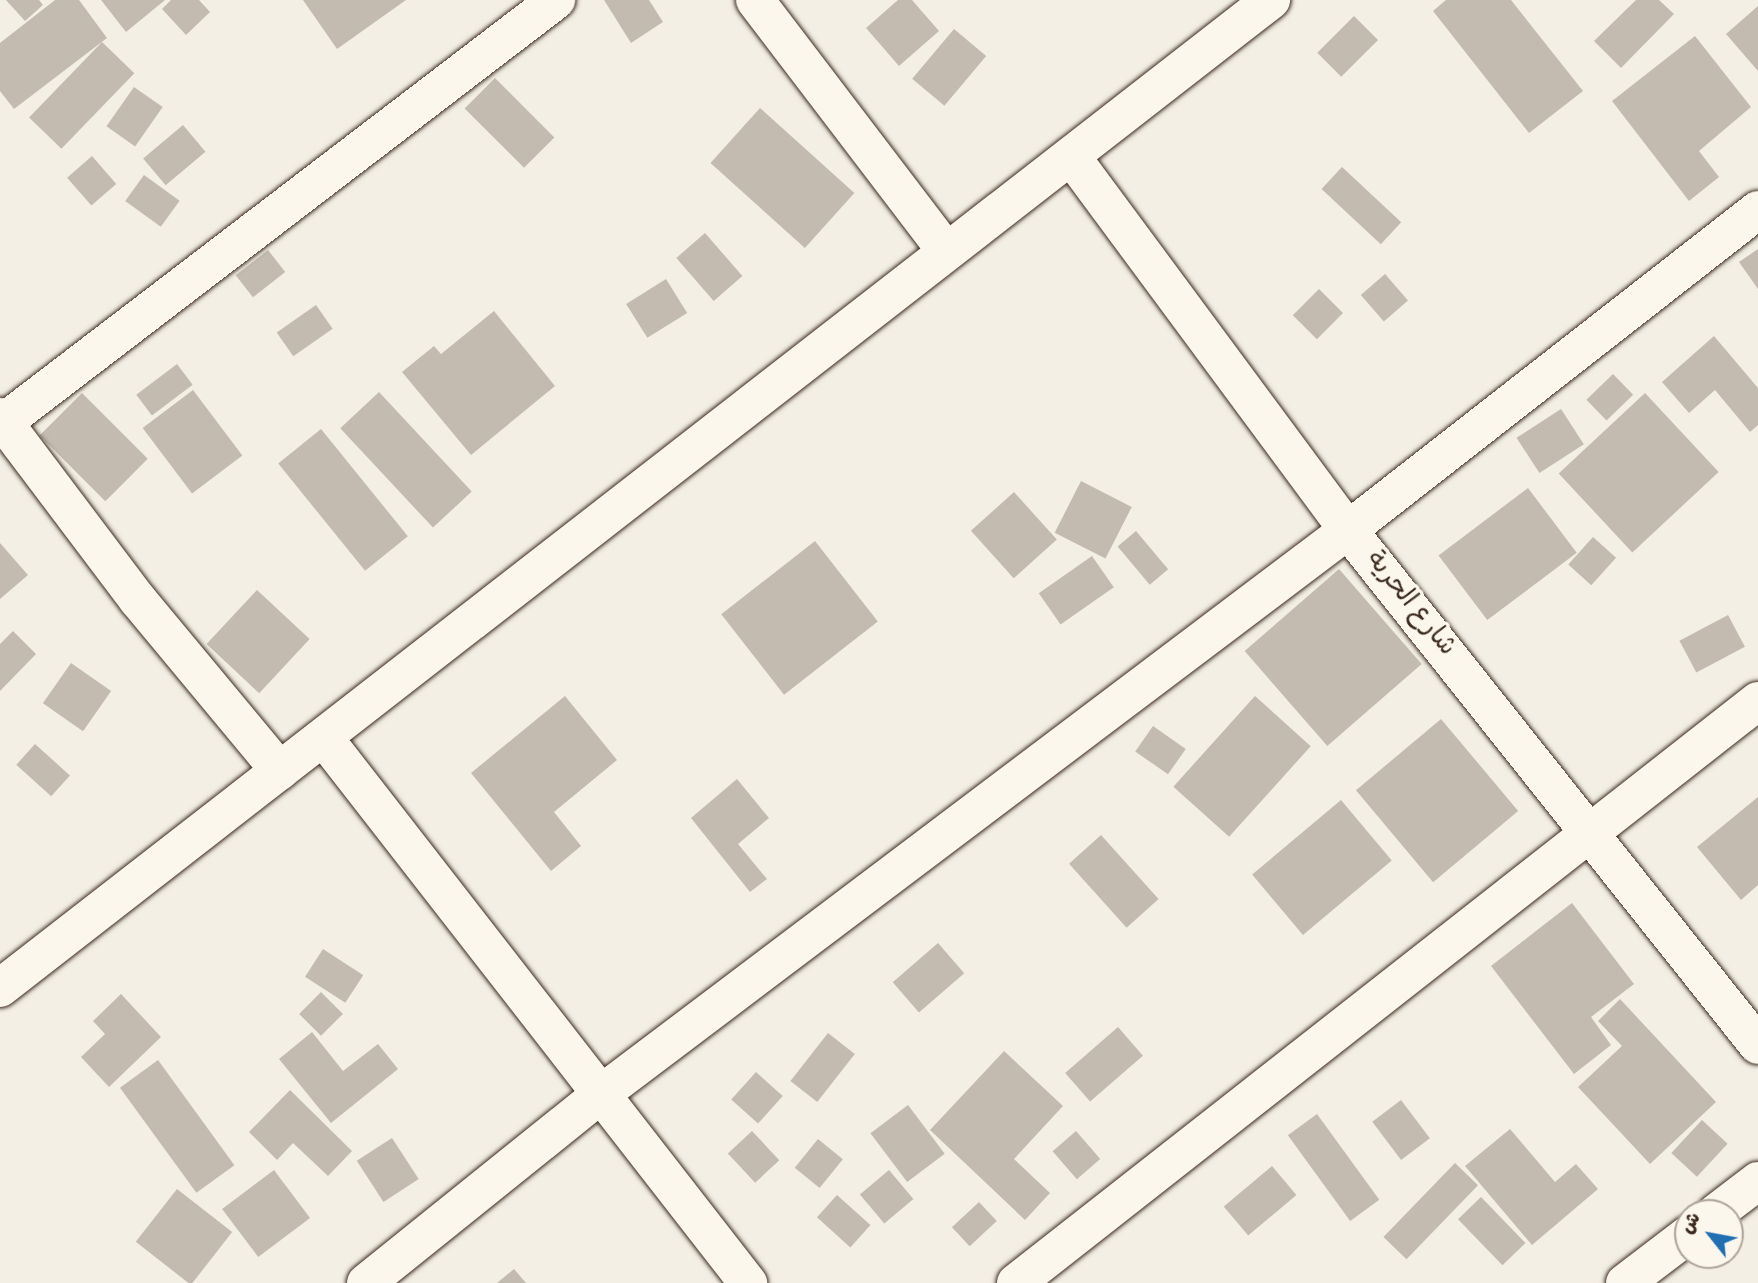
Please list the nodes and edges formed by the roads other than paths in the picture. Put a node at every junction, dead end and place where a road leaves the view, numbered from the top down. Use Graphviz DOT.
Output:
graph roads {
  1 [pos="556,0"];
  2 [pos="755,0"];
  3 [pos="1271,0"];
  4 [pos="1071,156"];
  5 [pos="1758,210"];
  6 [pos="946,251"];
  7 [pos="1,422"];
  8 [pos="1348,530"];
  9 [pos="1758,701"];
  10 [pos="324,738"];
  11 [pos="280,771"];
  12 [pos="1591,831"];
  13 [pos="0,988"];
  14 [pos="1758,1045"];
  15 [pos="601,1094"];
  16 [pos="1758,1181"];
  17 [pos="1734,1199"];
  18 [pos="1674,1246"];
  19 [pos="366,1283"];
  20 [pos="748,1283"];
  21 [pos="1016,1283"];
  22 [pos="1625,1283"];
  1 -- 7 [label="street"];
  2 -- 6 [label="street"];
  3 -- 4 [label="street"];
  4 -- 6 [label="street"];
  4 -- 8 [label="street, شارع الحرية"];
  5 -- 8 [label="street"];
  6 -- 10 [label="street"];
  7 -- 11 [label="street"];
  8 -- 12 [label="street, شارع الحرية"];
  8 -- 15 [label="street"];
  9 -- 12 [label="street"];
  10 -- 11 [label="street"];
  10 -- 15 [label="street"];
  11 -- 13 [label="street"];
  12 -- 14 [label="street, شارع الحرية"];
  12 -- 21 [label="street"];
  15 -- 19 [label="street"];
  15 -- 20 [label="street"];
  16 -- 17 [label="street"];
  18 -- 22 [label="street"];
}
